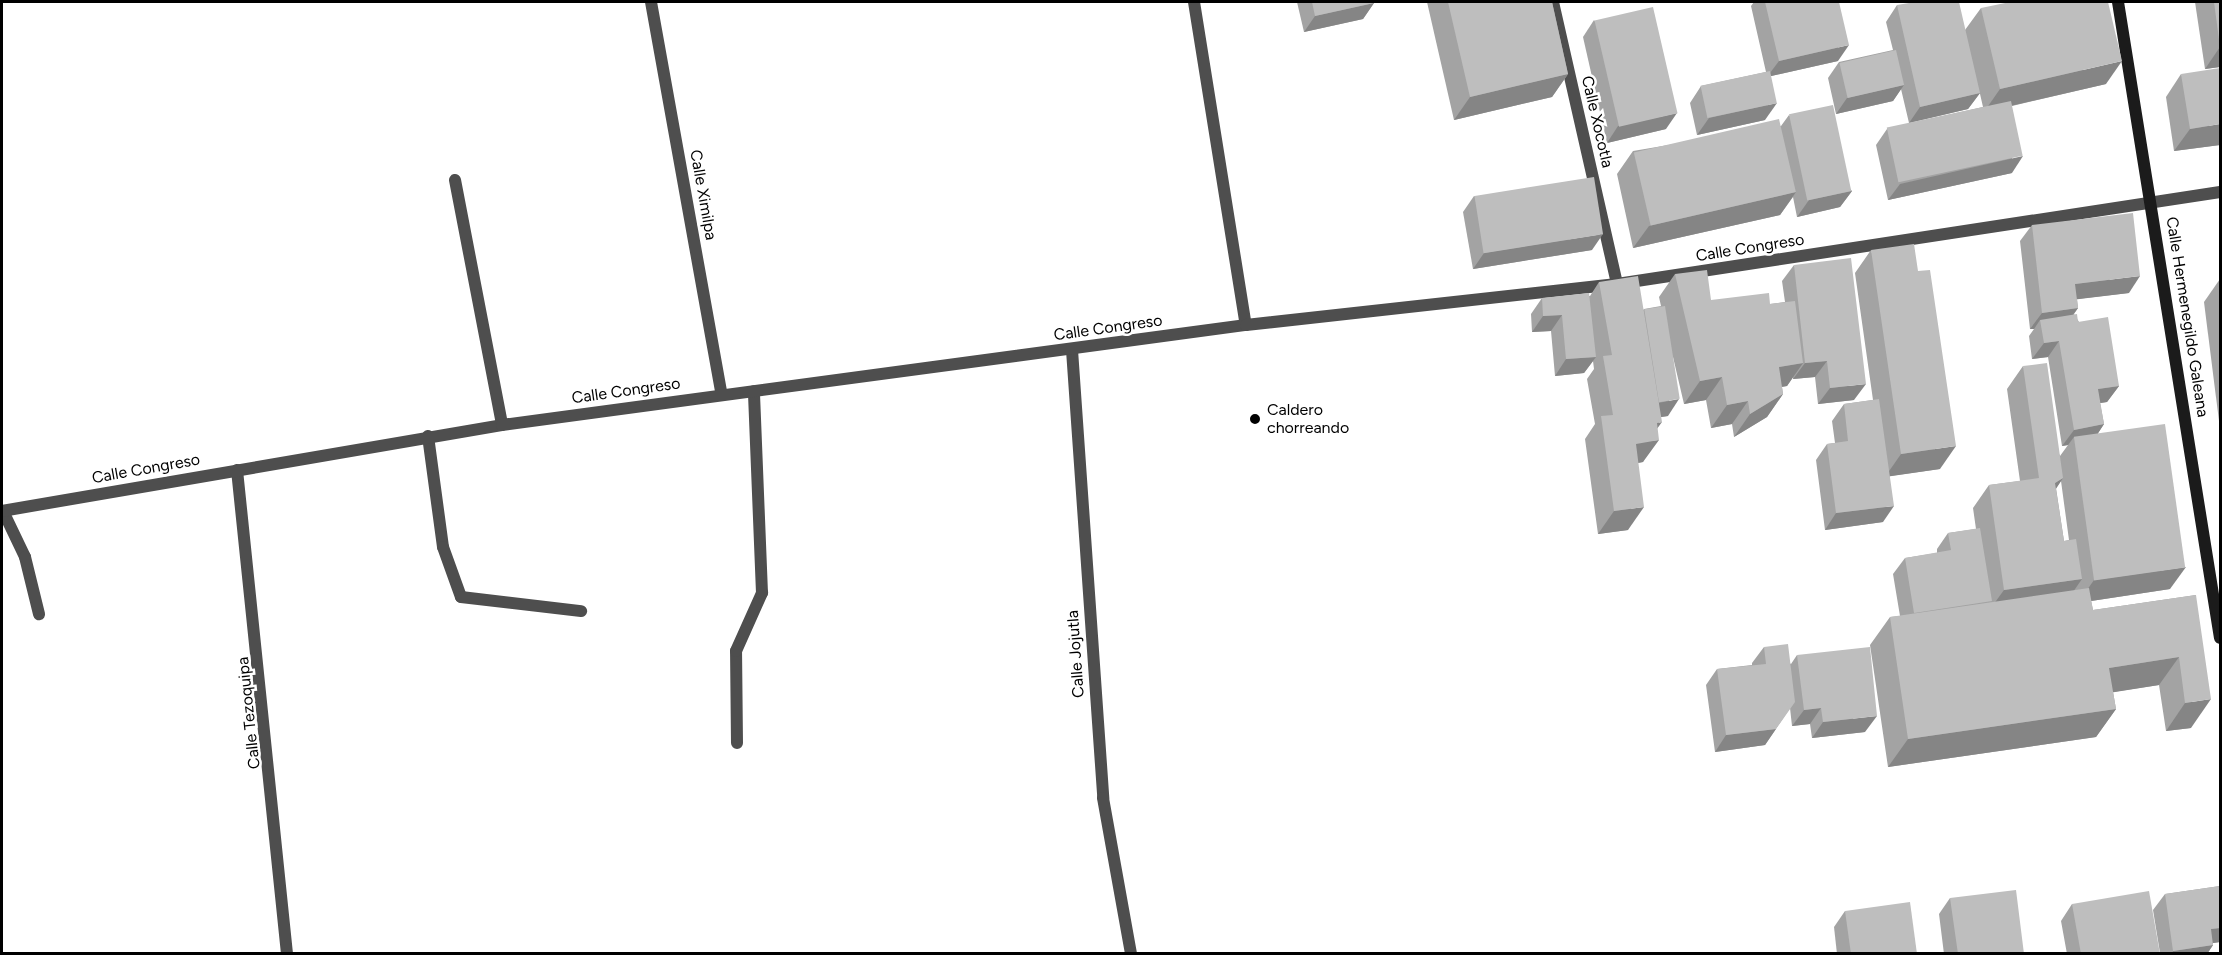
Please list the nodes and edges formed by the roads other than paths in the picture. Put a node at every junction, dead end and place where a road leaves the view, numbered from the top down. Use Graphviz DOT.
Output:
graph roads {
  1 [pos="651,2"];
  2 [pos="1194,2"];
  3 [pos="1553,2"];
  4 [pos="2118,2"];
  5 [pos="456,180"];
  6 [pos="2220,192"];
  7 [pos="2153,203"];
  8 [pos="1617,284"];
  9 [pos="1246,325"];
  10 [pos="1072,350"];
  11 [pos="754,391"];
  12 [pos="722,394"];
  13 [pos="502,425"];
  14 [pos="429,436"];
  15 [pos="237,470"];
  16 [pos="2,510"];
  17 [pos="581,611"];
  18 [pos="39,614"];
  19 [pos="2220,638"];
  20 [pos="737,743"];
  21 [pos="287,954"];
  22 [pos="1131,954"];
  1 -- 12 [label="street, Calle Ximilpa"];
  2 -- 9 [label="street"];
  3 -- 8 [label="street, Calle Xocotla"];
  4 -- 7 [label="street, Calle Hermenegildo Galeana"];
  5 -- 13 [label="street"];
  6 -- 7 [label="street, Calle Congreso"];
  7 -- 8 [label="street, Calle Congreso"];
  7 -- 19 [label="street, Calle Hermenegildo Galeana"];
  8 -- 9 [label="street, Calle Congreso"];
  9 -- 10 [label="street, Calle Congreso"];
  10 -- 11 [label="street, Calle Congreso"];
  10 -- 22 [label="street, Calle Jojutla"];
  11 -- 12 [label="street, Calle Congreso"];
  11 -- 20 [label="street"];
  12 -- 13 [label="street, Calle Congreso"];
  13 -- 14 [label="street, Calle Congreso"];
  14 -- 15 [label="street, Calle Congreso"];
  14 -- 17 [label="street"];
  15 -- 16 [label="street, Calle Congreso"];
  15 -- 21 [label="street, Calle Tezoquipa"];
  16 -- 18 [label="street"];
}
